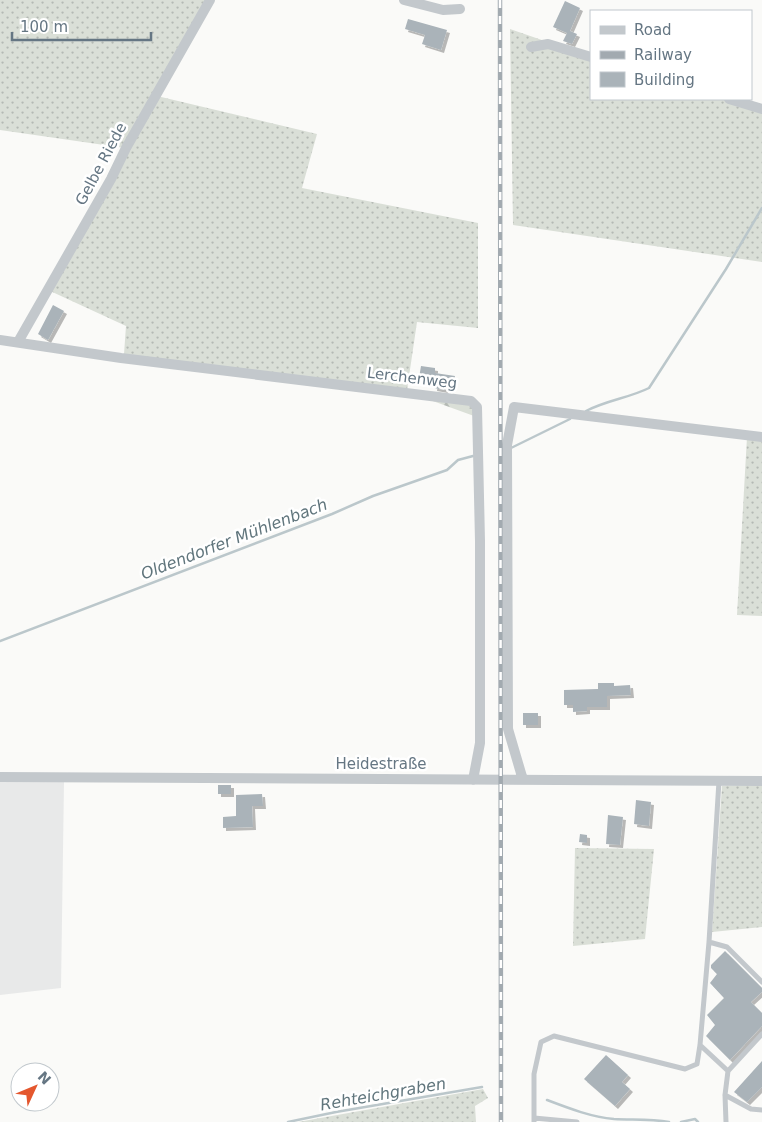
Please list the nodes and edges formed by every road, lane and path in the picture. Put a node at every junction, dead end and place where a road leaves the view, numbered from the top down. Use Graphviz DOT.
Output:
graph roads {
  1 [pos="210,0"];
  2 [pos="404,0"];
  3 [pos="460,9"];
  4 [pos="531,47"];
  5 [pos="590,56"];
  6 [pos="732,100"];
  7 [pos="762,109"];
  8 [pos="0,340"];
  9 [pos="18,342"];
  10 [pos="762,437"];
  11 [pos="0,776"];
  12 [pos="473,780"];
  13 [pos="523,780"];
  14 [pos="719,781"];
  15 [pos="762,781"];
  16 [pos="709,942"];
  17 [pos="762,982"];
  18 [pos="762,1034"];
  19 [pos="700,1045"];
  20 [pos="728,1071"];
  21 [pos="725,1095"];
  22 [pos="762,1110"];
  23 [pos="534,1120"];
  24 [pos="577,1122"];
  25 [pos="726,1122"];
  1 -- 9 [label="street, Gelbe Riede"];
  2 -- 3 [label="street"];
  4 -- 5 [label="street"];
  6 -- 7 [label="street"];
  8 -- 9 [label="street, Lerchenweg"];
  9 -- 12 [label="street, Lerchenweg"];
  10 -- 13 [label="street"];
  11 -- 12 [label="street, Heidestraße"];
  12 -- 13 [label="street, Heidestraße"];
  13 -- 14 [label="street, Heidestraße"];
  14 -- 15 [label="street, Heidestraße"];
  14 -- 16 [label="lane"];
  16 -- 17 [label="lane"];
  16 -- 19 [label="lane"];
  18 -- 20 [label="lane"];
  19 -- 20 [label="lane"];
  19 -- 23 [label="lane"];
  20 -- 21 [label="lane"];
  21 -- 22 [label="lane"];
  21 -- 25 [label="lane"];
  23 -- 24 [label="lane"];
}
